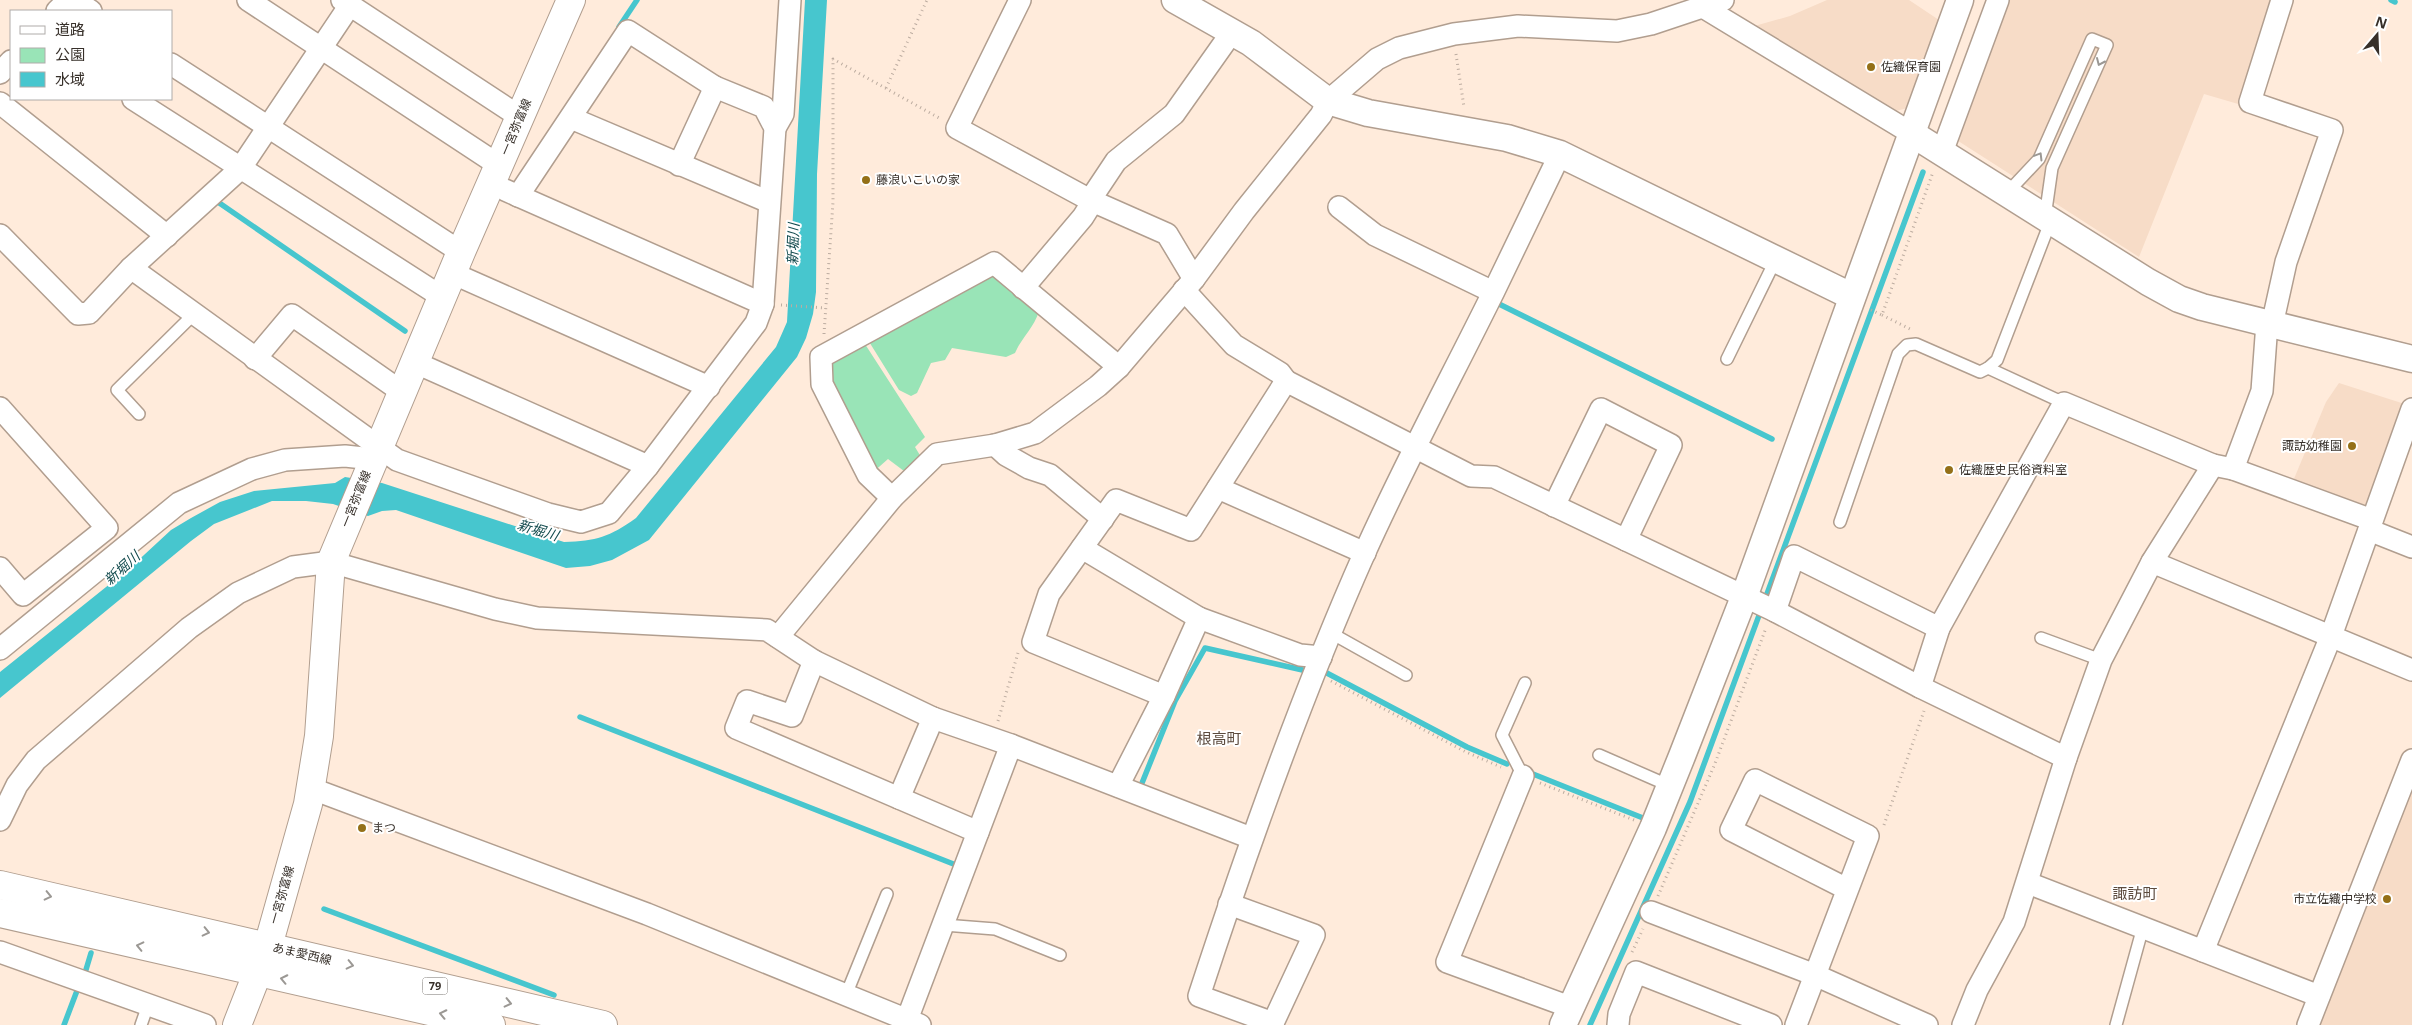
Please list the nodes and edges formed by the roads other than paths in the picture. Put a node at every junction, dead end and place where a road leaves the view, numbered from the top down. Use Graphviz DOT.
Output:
graph roads {
  1 [pos="68,0"];
  2 [pos="74,0"];
  3 [pos="248,0"];
  4 [pos="571,0"];
  5 [pos="790,0"];
  6 [pos="1020,0"];
  7 [pos="1175,0"];
  8 [pos="1723,0"];
  9 [pos="1960,0"];
  10 [pos="1998,0"];
  11 [pos="2282,0"];
  12 [pos="350,3"];
  13 [pos="1703,7"];
  14 [pos="59,10"];
  15 [pos="89,10"];
  16 [pos="1232,32"];
  17 [pos="320,49"];
  18 [pos="172,65"];
  19 [pos="715,88"];
  20 [pos="134,100"];
  21 [pos="1328,101"];
  22 [pos="0,102"];
  23 [pos="520,117"];
  24 [pos="571,118"];
  25 [pos="268,128"];
  26 [pos="775,128"];
  27 [pos="1911,133"];
  28 [pos="1941,151"];
  29 [pos="1560,154"];
  30 [pos="679,165"];
  31 [pos="240,169"];
  32 [pos="496,175"];
  33 [pos="2007,193"];
  34 [pos="518,196"];
  35 [pos="1092,200"];
  36 [pos="769,202"];
  37 [pos="1339,207"];
  38 [pos="2048,218"];
  39 [pos="0,235"];
  40 [pos="167,236"];
  41 [pos="1776,259"];
  42 [pos="131,268"];
  43 [pos="452,274"];
  44 [pos="1189,285"];
  45 [pos="1024,288"];
  46 [pos="1493,292"];
  47 [pos="1851,296"];
  48 [pos="770,304"];
  49 [pos="194,314"];
  50 [pos="2269,324"];
  51 [pos="255,359"];
  52 [pos="1727,359"];
  53 [pos="2412,359"];
  54 [pos="414,362"];
  55 [pos="1118,366"];
  56 [pos="1988,368"];
  57 [pos="1286,381"];
  58 [pos="709,386"];
  59 [pos="402,392"];
  60 [pos="2064,403"];
  61 [pos="0,408"];
  62 [pos="2412,409"];
  63 [pos="138,414"];
  64 [pos="995,445"];
  65 [pos="1413,447"];
  66 [pos="373,459"];
  67 [pos="648,466"];
  68 [pos="2223,467"];
  69 [pos="1218,488"];
  70 [pos="892,498"];
  71 [pos="1554,506"];
  72 [pos="1103,519"];
  73 [pos="1840,522"];
  74 [pos="2370,525"];
  75 [pos="1626,540"];
  76 [pos="2412,547"];
  77 [pos="1082,548"];
  78 [pos="1365,553"];
  79 [pos="331,562"];
  80 [pos="2152,562"];
  81 [pos="0,568"];
  82 [pos="1747,598"];
  83 [pos="1772,610"];
  84 [pos="1199,618"];
  85 [pos="1939,628"];
  86 [pos="1331,633"];
  87 [pos="2330,636"];
  88 [pos="778,637"];
  89 [pos="2041,638"];
  90 [pos="0,650"];
  91 [pos="2101,660"];
  92 [pos="814,661"];
  93 [pos="1318,664"];
  94 [pos="2412,670"];
  95 [pos="1406,675"];
  96 [pos="1524,683"];
  97 [pos="1925,689"];
  98 [pos="1164,696"];
  99 [pos="933,718"];
  100 [pos="1002,742"];
  101 [pos="1599,755"];
  102 [pos="2066,758"];
  103 [pos="2412,760"];
  104 [pos="1523,776"];
  105 [pos="1118,786"];
  106 [pos="1670,786"];
  107 [pos="310,788"];
  108 [pos="899,798"];
  109 [pos="0,820"];
  110 [pos="978,832"];
  111 [pos="1250,838"];
  112 [pos="2028,883"];
  113 [pos="0,885"];
  114 [pos="1847,889"];
  115 [pos="887,894"];
  116 [pos="1229,904"];
  117 [pos="1651,912"];
  118 [pos="0,913"];
  119 [pos="944,925"];
  120 [pos="2143,927"];
  121 [pos="268,946"];
  122 [pos="2202,951"];
  123 [pos="1060,955"];
  124 [pos="4,956"];
  125 [pos="256,973"];
  126 [pos="1815,976"];
  127 [pos="846,995"];
  128 [pos="2320,996"];
  129 [pos="144,1015"];
  130 [pos="1567,1016"];
  131 [pos="911,1023"];
  132 [pos="1273,1024"];
  133 [pos="205,1025"];
  134 [pos="237,1025"];
  135 [pos="490,1025"];
  136 [pos="603,1025"];
  137 [pos="1618,1025"];
  138 [pos="1771,1025"];
  139 [pos="1796,1025"];
  140 [pos="1927,1025"];
  141 [pos="1963,1025"];
  142 [pos="2116,1025"];
  143 [pos="2308,1025"];
  1 -- 14 [label="street"];
  2 -- 15 [label="street"];
  3 -- 17 [label="street"];
  4 -- 23 [label="main road, 一宮弥富線"];
  5 -- 26 [label="street"];
  6 -- 35 [label="street"];
  7 -- 16 [label="street"];
  8 -- 13 [label="street"];
  9 -- 27 [label="street"];
  10 -- 28 [label="street"];
  11 -- 50 [label="street"];
  12 -- 17 [label="street"];
  12 -- 23 [label="street"];
  13 -- 21 [label="street"];
  13 -- 27 [label="street"];
  16 -- 21 [label="street"];
  16 -- 35 [label="street"];
  17 -- 25 [label="street"];
  17 -- 32 [label="street"];
  18 -- 25 [label="street"];
  19 -- 24 [label="street"];
  19 -- 26 [label="street"];
  19 -- 30 [label="street"];
  20 -- 31 [label="street"];
  21 -- 29 [label="street"];
  21 -- 44 [label="street"];
  22 -- 40 [label="street"];
  23 -- 32 [label="main road, 一宮弥富線"];
  24 -- 30 [label="street"];
  24 -- 34 [label="street"];
  25 -- 31 [label="street"];
  25 -- 43 [label="street"];
  26 -- 36 [label="street"];
  27 -- 28 [label="street"];
  27 -- 47 [label="street"];
  28 -- 33 [label="street"];
  29 -- 41 [label="street"];
  29 -- 46 [label="street"];
  30 -- 36 [label="street"];
  31 -- 40 [label="street"];
  31 -- 43 [label="street"];
  32 -- 34 [label="street"];
  32 -- 43 [label="main road, 一宮弥富線"];
  33 -- 38 [label="street"];
  33 -- 38 [label="lane, one-way"];
  34 -- 48 [label="street"];
  35 -- 44 [label="street"];
  35 -- 45 [label="street"];
  36 -- 48 [label="street"];
  37 -- 46 [label="street"];
  38 -- 50 [label="street"];
  38 -- 56 [label="lane"];
  39 -- 42 [label="street"];
  40 -- 42 [label="street"];
  41 -- 47 [label="street"];
  41 -- 52 [label="lane"];
  42 -- 49 [label="street"];
  43 -- 54 [label="main road, 一宮弥富線"];
  43 -- 58 [label="street"];
  44 -- 55 [label="street"];
  44 -- 57 [label="street"];
  45 -- 55 [label="street"];
  45 -- 70 [label="street"];
  46 -- 65 [label="street"];
  47 -- 82 [label="street"];
  48 -- 58 [label="street"];
  49 -- 51 [label="street"];
  49 -- 63 [label="lane"];
  50 -- 53 [label="street"];
  50 -- 68 [label="street"];
  51 -- 59 [label="street"];
  51 -- 66 [label="street"];
  54 -- 59 [label="main road, 一宮弥富線"];
  54 -- 67 [label="street"];
  55 -- 64 [label="street"];
  56 -- 60 [label="lane"];
  56 -- 73 [label="lane"];
  57 -- 65 [label="street"];
  57 -- 69 [label="street"];
  58 -- 67 [label="street"];
  59 -- 66 [label="main road, 一宮弥富線"];
  60 -- 68 [label="street"];
  60 -- 85 [label="street"];
  61 -- 81 [label="street"];
  62 -- 74 [label="street"];
  64 -- 70 [label="street"];
  64 -- 72 [label="street"];
  65 -- 71 [label="street"];
  65 -- 78 [label="street"];
  66 -- 67 [label="street"];
  66 -- 79 [label="main road, 一宮弥富線"];
  66 -- 90 [label="street"];
  68 -- 74 [label="street"];
  68 -- 80 [label="street"];
  69 -- 72 [label="street"];
  69 -- 78 [label="street"];
  70 -- 88 [label="street"];
  71 -- 75 [label="street"];
  71 -- 75 [label="street"];
  72 -- 77 [label="street"];
  74 -- 76 [label="street"];
  74 -- 87 [label="street"];
  75 -- 82 [label="street"];
  77 -- 84 [label="street"];
  77 -- 98 [label="street"];
  78 -- 86 [label="street"];
  79 -- 88 [label="street"];
  79 -- 107 [label="main road, 一宮弥富線"];
  79 -- 109 [label="street"];
  80 -- 87 [label="street"];
  80 -- 91 [label="street"];
  82 -- 83 [label="street"];
  82 -- 106 [label="street"];
  83 -- 85 [label="street"];
  83 -- 97 [label="street"];
  84 -- 93 [label="street"];
  84 -- 98 [label="street"];
  85 -- 97 [label="street"];
  86 -- 93 [label="street"];
  86 -- 95 [label="lane"];
  87 -- 94 [label="street"];
  87 -- 122 [label="street"];
  88 -- 92 [label="street"];
  89 -- 91 [label="lane"];
  91 -- 102 [label="street"];
  92 -- 99 [label="street"];
  92 -- 108 [label="street"];
  93 -- 111 [label="street"];
  96 -- 104 [label="lane"];
  97 -- 102 [label="street"];
  98 -- 105 [label="street"];
  99 -- 100 [label="street"];
  99 -- 108 [label="street"];
  100 -- 105 [label="street"];
  100 -- 110 [label="street"];
  101 -- 106 [label="lane"];
  102 -- 112 [label="street"];
  103 -- 128 [label="street"];
  104 -- 130 [label="street"];
  105 -- 111 [label="street"];
  106 -- 130 [label="street"];
  107 -- 121 [label="main road, 一宮弥富線"];
  107 -- 127 [label="street"];
  108 -- 110 [label="street"];
  110 -- 119 [label="street"];
  111 -- 116 [label="street"];
  112 -- 120 [label="street"];
  112 -- 141 [label="street"];
  113 -- 121 [label="main road, あま愛西線 / 79, one-way"];
  114 -- 114 [label="street"];
  114 -- 126 [label="street"];
  115 -- 127 [label="lane"];
  116 -- 132 [label="street"];
  116 -- 132 [label="street"];
  117 -- 126 [label="street"];
  125 -- 118 [label="main road, 79, one-way"];
  119 -- 123 [label="lane"];
  119 -- 131 [label="street"];
  120 -- 122 [label="street"];
  120 -- 142 [label="lane"];
  121 -- 125 [label="main road, 一宮弥富線"];
  121 -- 136 [label="main road, あま愛西線 / 79, one-way"];
  122 -- 128 [label="street"];
  124 -- 129 [label="street"];
  125 -- 134 [label="main road, 一宮弥富線"];
  135 -- 125 [label="main road, 79, one-way"];
  126 -- 139 [label="street"];
  126 -- 140 [label="street"];
  127 -- 131 [label="street"];
  128 -- 143 [label="street"];
  129 -- 133 [label="street"];
  137 -- 138 [label="street"];
}
